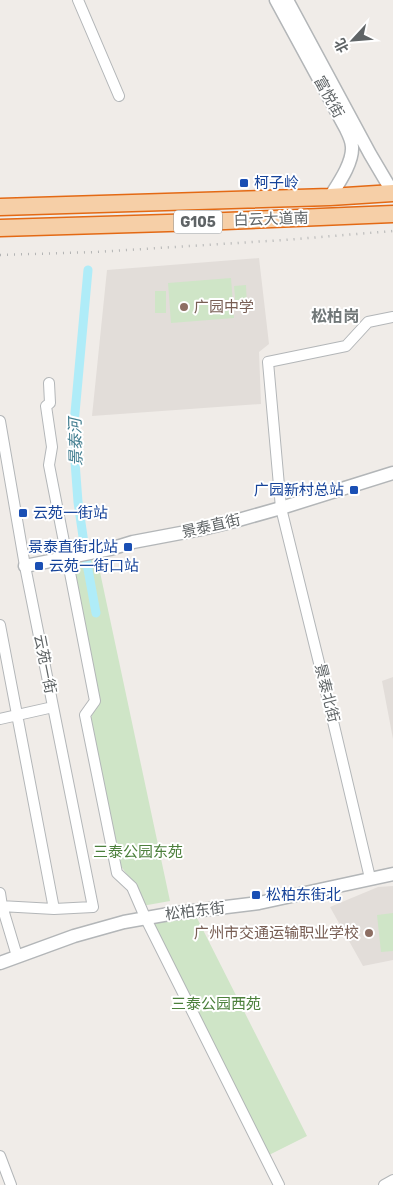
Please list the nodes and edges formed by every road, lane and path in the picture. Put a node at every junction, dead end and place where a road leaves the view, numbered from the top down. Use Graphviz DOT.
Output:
graph roads {
  1 [pos="78,0"];
  2 [pos="276,0"];
  3 [pos="287,0"];
  4 [pos="119,96"];
  5 [pos="393,193"];
  6 [pos="330,198"];
  7 [pos="2,207"];
  8 [pos="392,213"];
  9 [pos="3,228"];
  10 [pos="393,317"];
  11 [pos="49,383"];
  12 [pos="0,421"];
  13 [pos="393,473"];
  14 [pos="281,508"];
  15 [pos="67,557"];
  16 [pos="25,566"];
  17 [pos="0,624"];
  18 [pos="53,707"];
  19 [pos="17,715"];
  20 [pos="0,719"];
  21 [pos="393,874"];
  22 [pos="370,878"];
  23 [pos="0,893"];
  24 [pos="1,906"];
  25 [pos="54,909"];
  26 [pos="145,918"];
  27 [pos="17,956"];
  28 [pos="0,963"];
  29 [pos="0,1156"];
  30 [pos="393,1180"];
  31 [pos="11,1185"];
  32 [pos="279,1185"];
  33 [pos="384,1185"];
  1 -- 4 [label="street"];
  2 -- 6 [label="street, 富悦街"];
  3 -- 5 [label="street, 富悦街"];
  5 -- 6 [label="highway, 白云大道南 / G105"];
  6 -- 7 [label="highway, 白云大道南 / G105"];
  8 -- 9 [label="highway, 白云大道南 / G105"];
  10 -- 14 [label="street, 景泰北街"];
  11 -- 15 [label="street"];
  12 -- 16 [label="street, 云苑一街"];
  13 -- 14 [label="street, 景泰直街"];
  14 -- 15 [label="street, 景泰直街"];
  14 -- 22 [label="street, 景泰北街"];
  15 -- 16 [label="street, 景泰直街"];
  15 -- 26 [label="street"];
  16 -- 18 [label="street, 云苑一街"];
  17 -- 19 [label="street"];
  18 -- 19 [label="street"];
  18 -- 25 [label="street, 云苑一街"];
  19 -- 20 [label="street"];
  19 -- 25 [label="street"];
  21 -- 22 [label="street, 松柏东街"];
  22 -- 26 [label="street, 松柏东街"];
  23 -- 24 [label="street"];
  24 -- 25 [label="street"];
  24 -- 27 [label="street"];
  26 -- 27 [label="street, 松柏东街"];
  26 -- 32 [label="street"];
  27 -- 28 [label="street, 松柏东街"];
  29 -- 31 [label="street"];
  30 -- 33 [label="street"];
}
